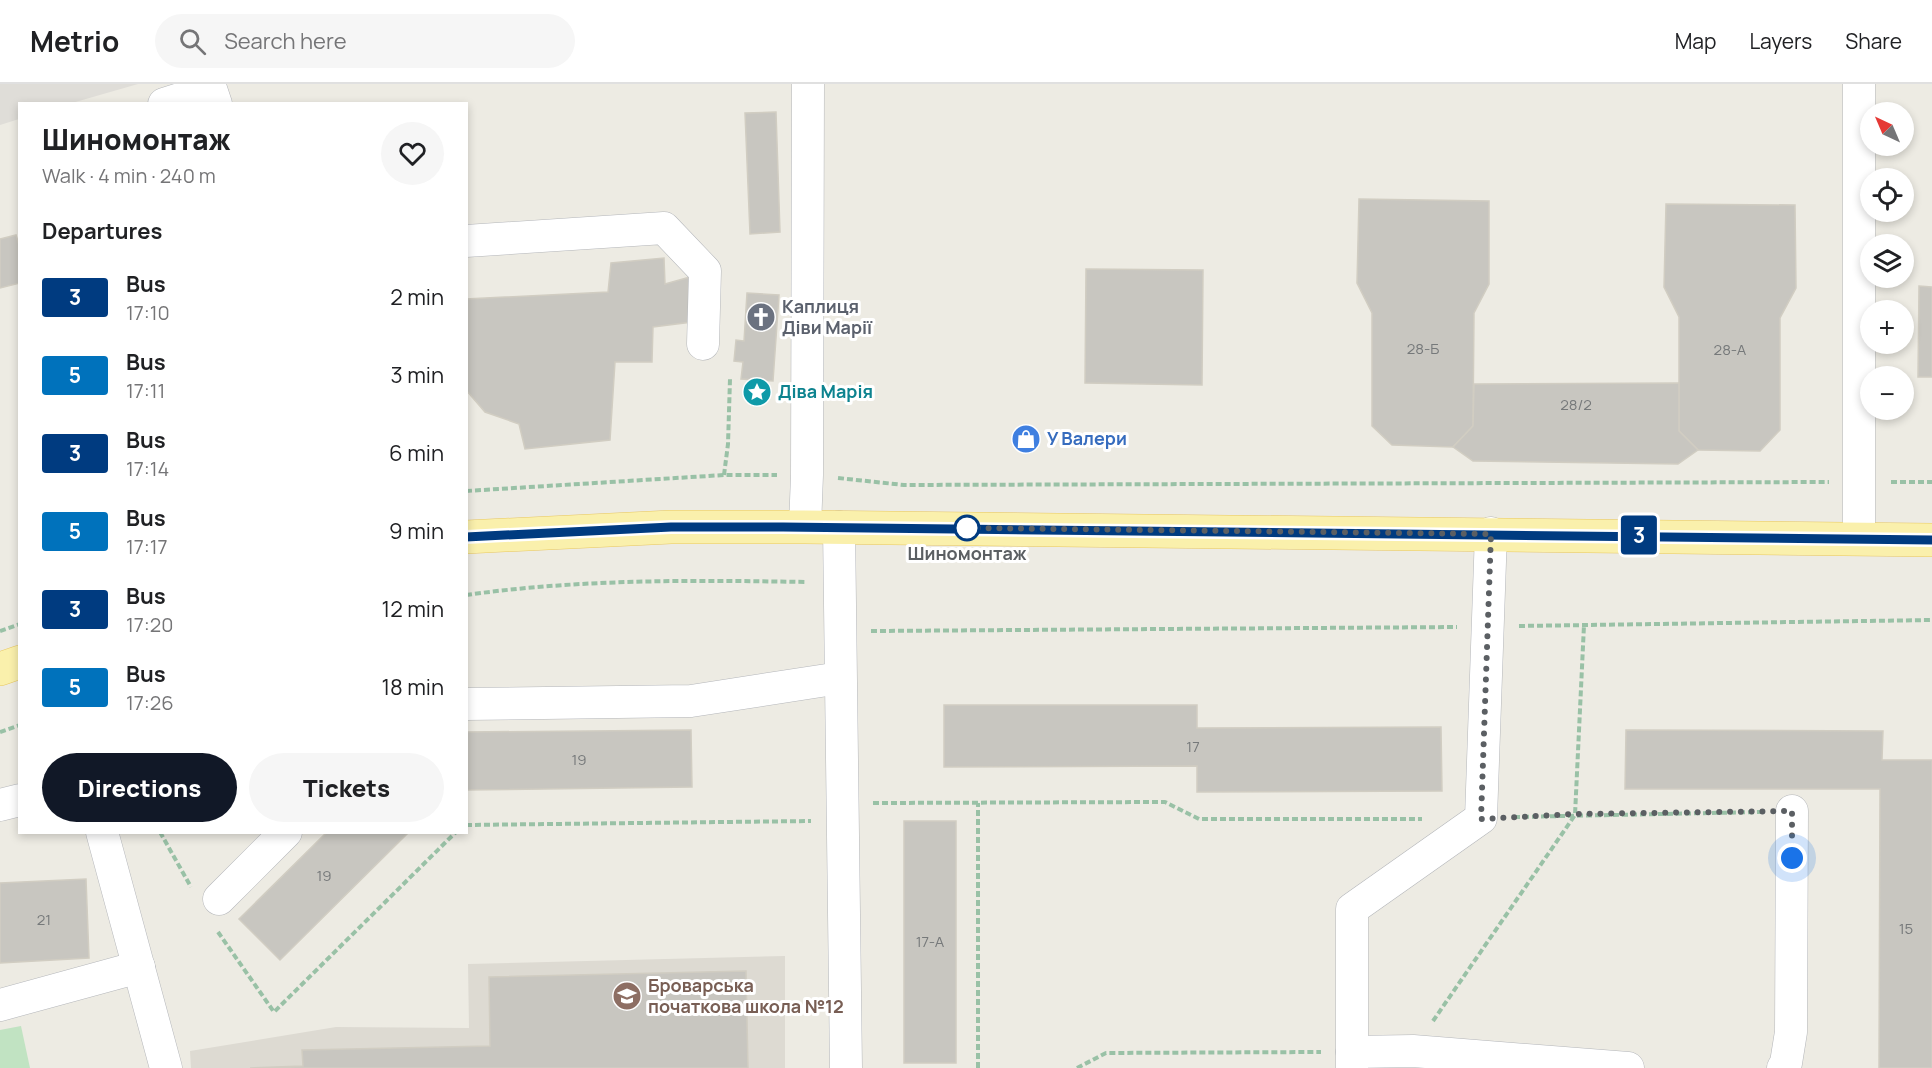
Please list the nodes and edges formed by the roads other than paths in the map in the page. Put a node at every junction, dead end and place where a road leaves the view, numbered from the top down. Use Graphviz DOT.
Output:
graph roads {
  1 [pos="808,84"];
  2 [pos="1859,84"];
  3 [pos="216,92"];
  4 [pos="173,102"];
  5 [pos="468,241"];
  6 [pos="703,344"];
  7 [pos="805,527"];
  8 [pos="839,527"];
  9 [pos="1491,534"];
  10 [pos="468,537"];
  11 [pos="1859,538"];
  12 [pos="1932,540"];
  13 [pos="18,663"];
  14 [pos="0,669"];
  15 [pos="840,678"];
  16 [pos="468,704"];
  17 [pos="18,800"];
  18 [pos="0,805"];
  19 [pos="1792,811"];
  20 [pos="103,834"];
  21 [pos="284,834"];
  22 [pos="219,899"];
  23 [pos="139,967"];
  24 [pos="0,1005"];
  25 [pos="1352,1060"];
  26 [pos="166,1068"];
  27 [pos="846,1068"];
  28 [pos="1628,1068"];
  29 [pos="1783,1068"];
  1 -- 7 [label="street"];
  2 -- 11 [label="street"];
  3 -- 4 [label="street"];
  5 -- 6 [label="street"];
  7 -- 8 [label="main road"];
  7 -- 10 [label="main road"];
  8 -- 9 [label="main road"];
  8 -- 15 [label="street"];
  9 -- 11 [label="main road"];
  9 -- 25 [label="street"];
  11 -- 12 [label="main road"];
  13 -- 14 [label="main road"];
  15 -- 16 [label="street"];
  15 -- 27 [label="street"];
  17 -- 18 [label="street"];
  19 -- 29 [label="street"];
  20 -- 23 [label="street"];
  21 -- 22 [label="street"];
  23 -- 24 [label="street"];
  23 -- 26 [label="street"];
  25 -- 28 [label="street"];
}
